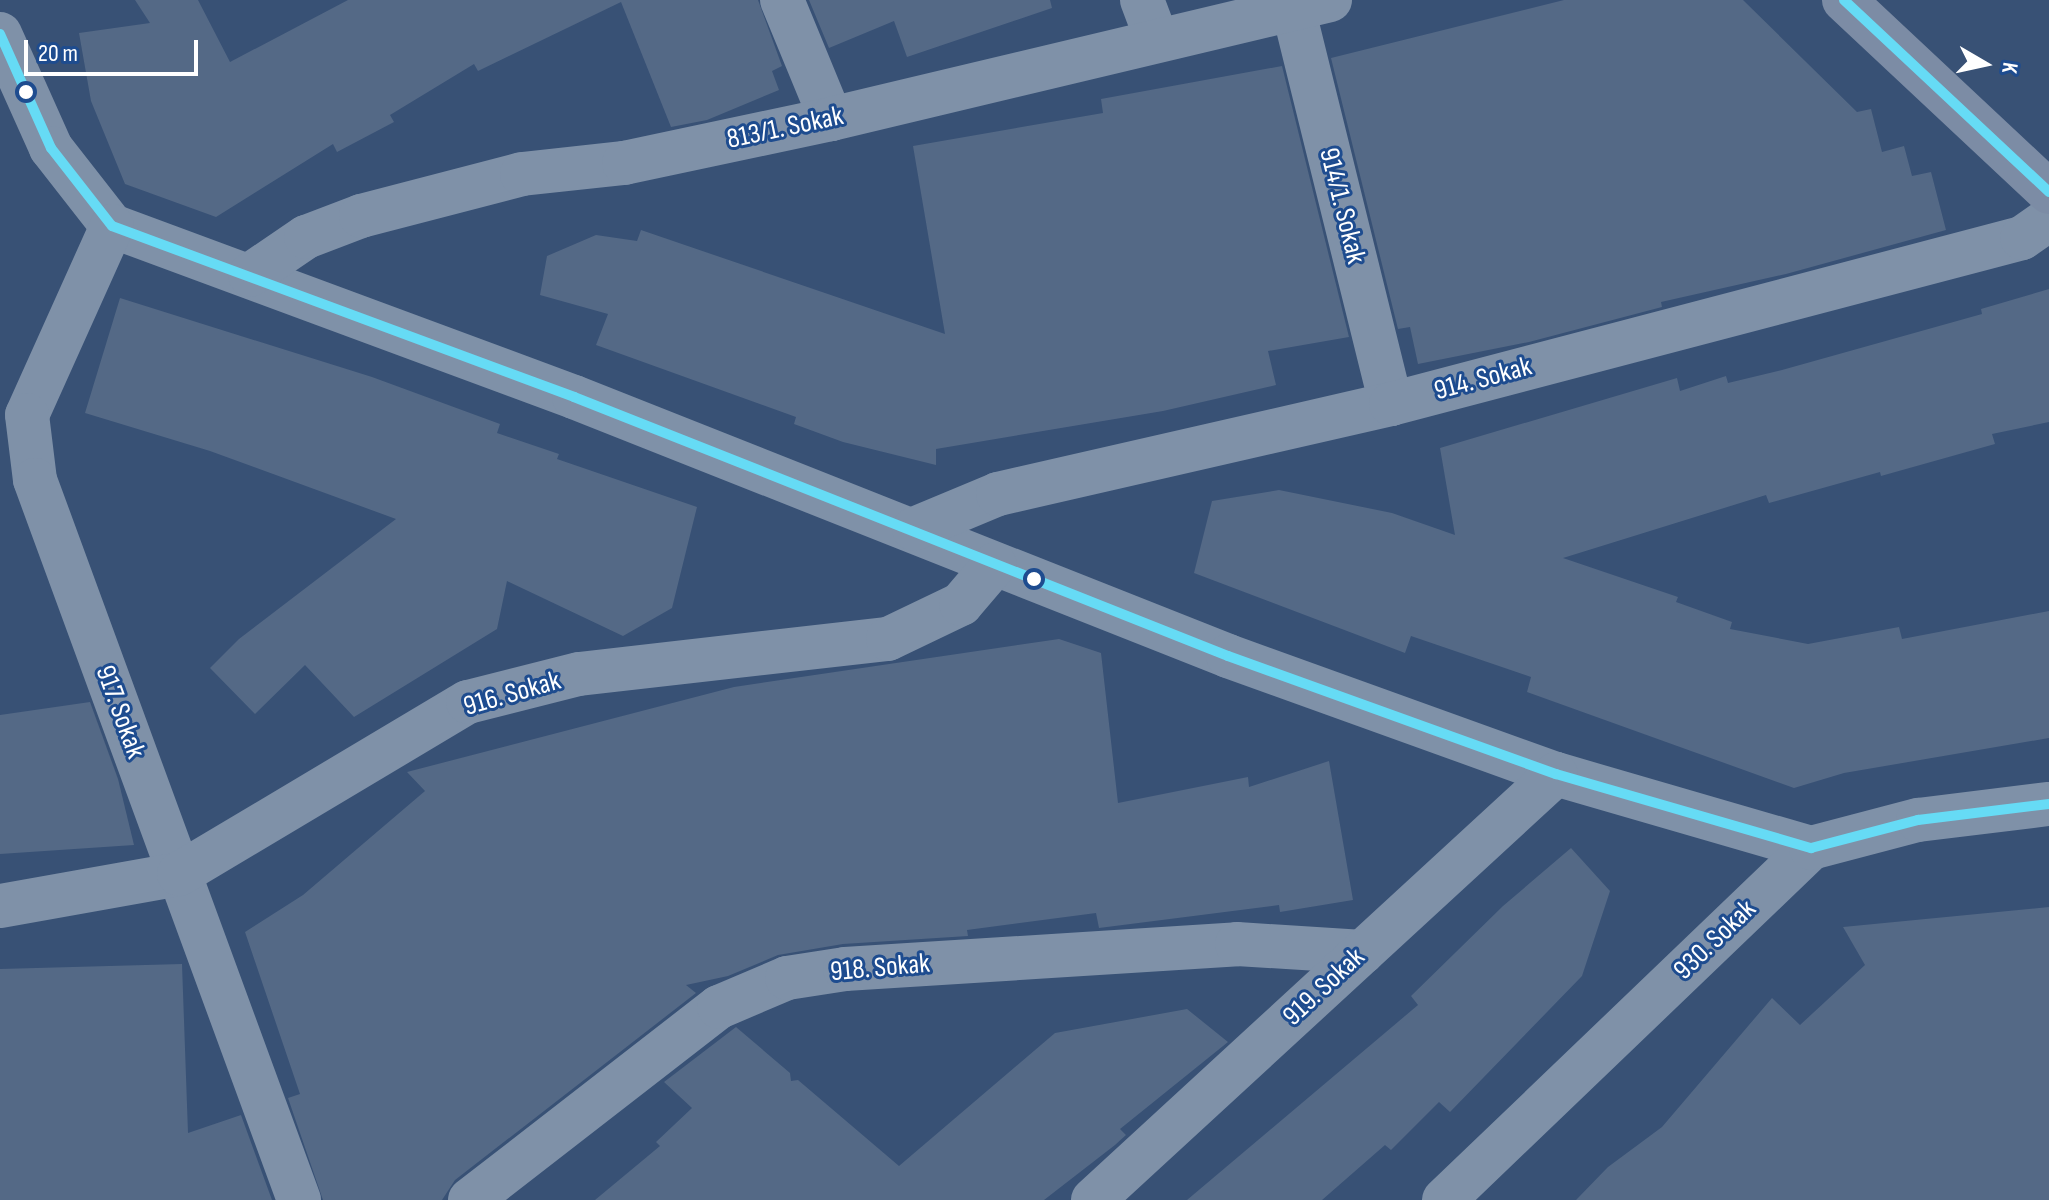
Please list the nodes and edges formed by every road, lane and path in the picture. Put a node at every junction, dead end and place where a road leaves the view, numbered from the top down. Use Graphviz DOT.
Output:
graph roads {
  1 [pos="782,0"];
  2 [pos="1142,0"];
  3 [pos="1844,0"];
  4 [pos="1312,4"];
  5 [pos="0,34"];
  6 [pos="1157,40"];
  7 [pos="831,119"];
  8 [pos="2049,192"];
  9 [pos="2049,219"];
  10 [pos="112,226"];
  11 [pos="250,275"];
  12 [pos="1391,404"];
  13 [pos="13,414"];
  14 [pos="914,529"];
  15 [pos="995,564"];
  16 [pos="1556,774"];
  17 [pos="2049,804"];
  18 [pos="1811,848"];
  19 [pos="179,874"];
  20 [pos="0,906"];
  21 [pos="1363,952"];
  22 [pos="299,1200"];
  23 [pos="470,1200"];
  24 [pos="1093,1200"];
  25 [pos="1444,1200"];
  1 -- 7 [label="street"];
  2 -- 6 [label="street"];
  3 -- 8 [label="street"];
  4 -- 6 [label="street, 813/1. Sokak"];
  4 -- 12 [label="street, 914/1. Sokak"];
  5 -- 10 [label="street"];
  6 -- 7 [label="street, 813/1. Sokak"];
  7 -- 11 [label="street, 813/1. Sokak"];
  9 -- 12 [label="street, 914. Sokak"];
  10 -- 11 [label="street"];
  10 -- 13 [label="street, 917. Sokak"];
  11 -- 14 [label="street"];
  12 -- 14 [label="street, 914. Sokak"];
  13 -- 19 [label="street, 917. Sokak"];
  14 -- 15 [label="street"];
  15 -- 16 [label="street"];
  15 -- 19 [label="street, 916. Sokak"];
  16 -- 18 [label="street"];
  16 -- 21 [label="street, 919. Sokak"];
  17 -- 18 [label="street, 930. Sokak"];
  18 -- 25 [label="street, 930. Sokak"];
  19 -- 20 [label="street, 916. Sokak"];
  19 -- 22 [label="street, 917. Sokak"];
  21 -- 23 [label="street, 918. Sokak"];
  21 -- 24 [label="street, 919. Sokak"];
}
